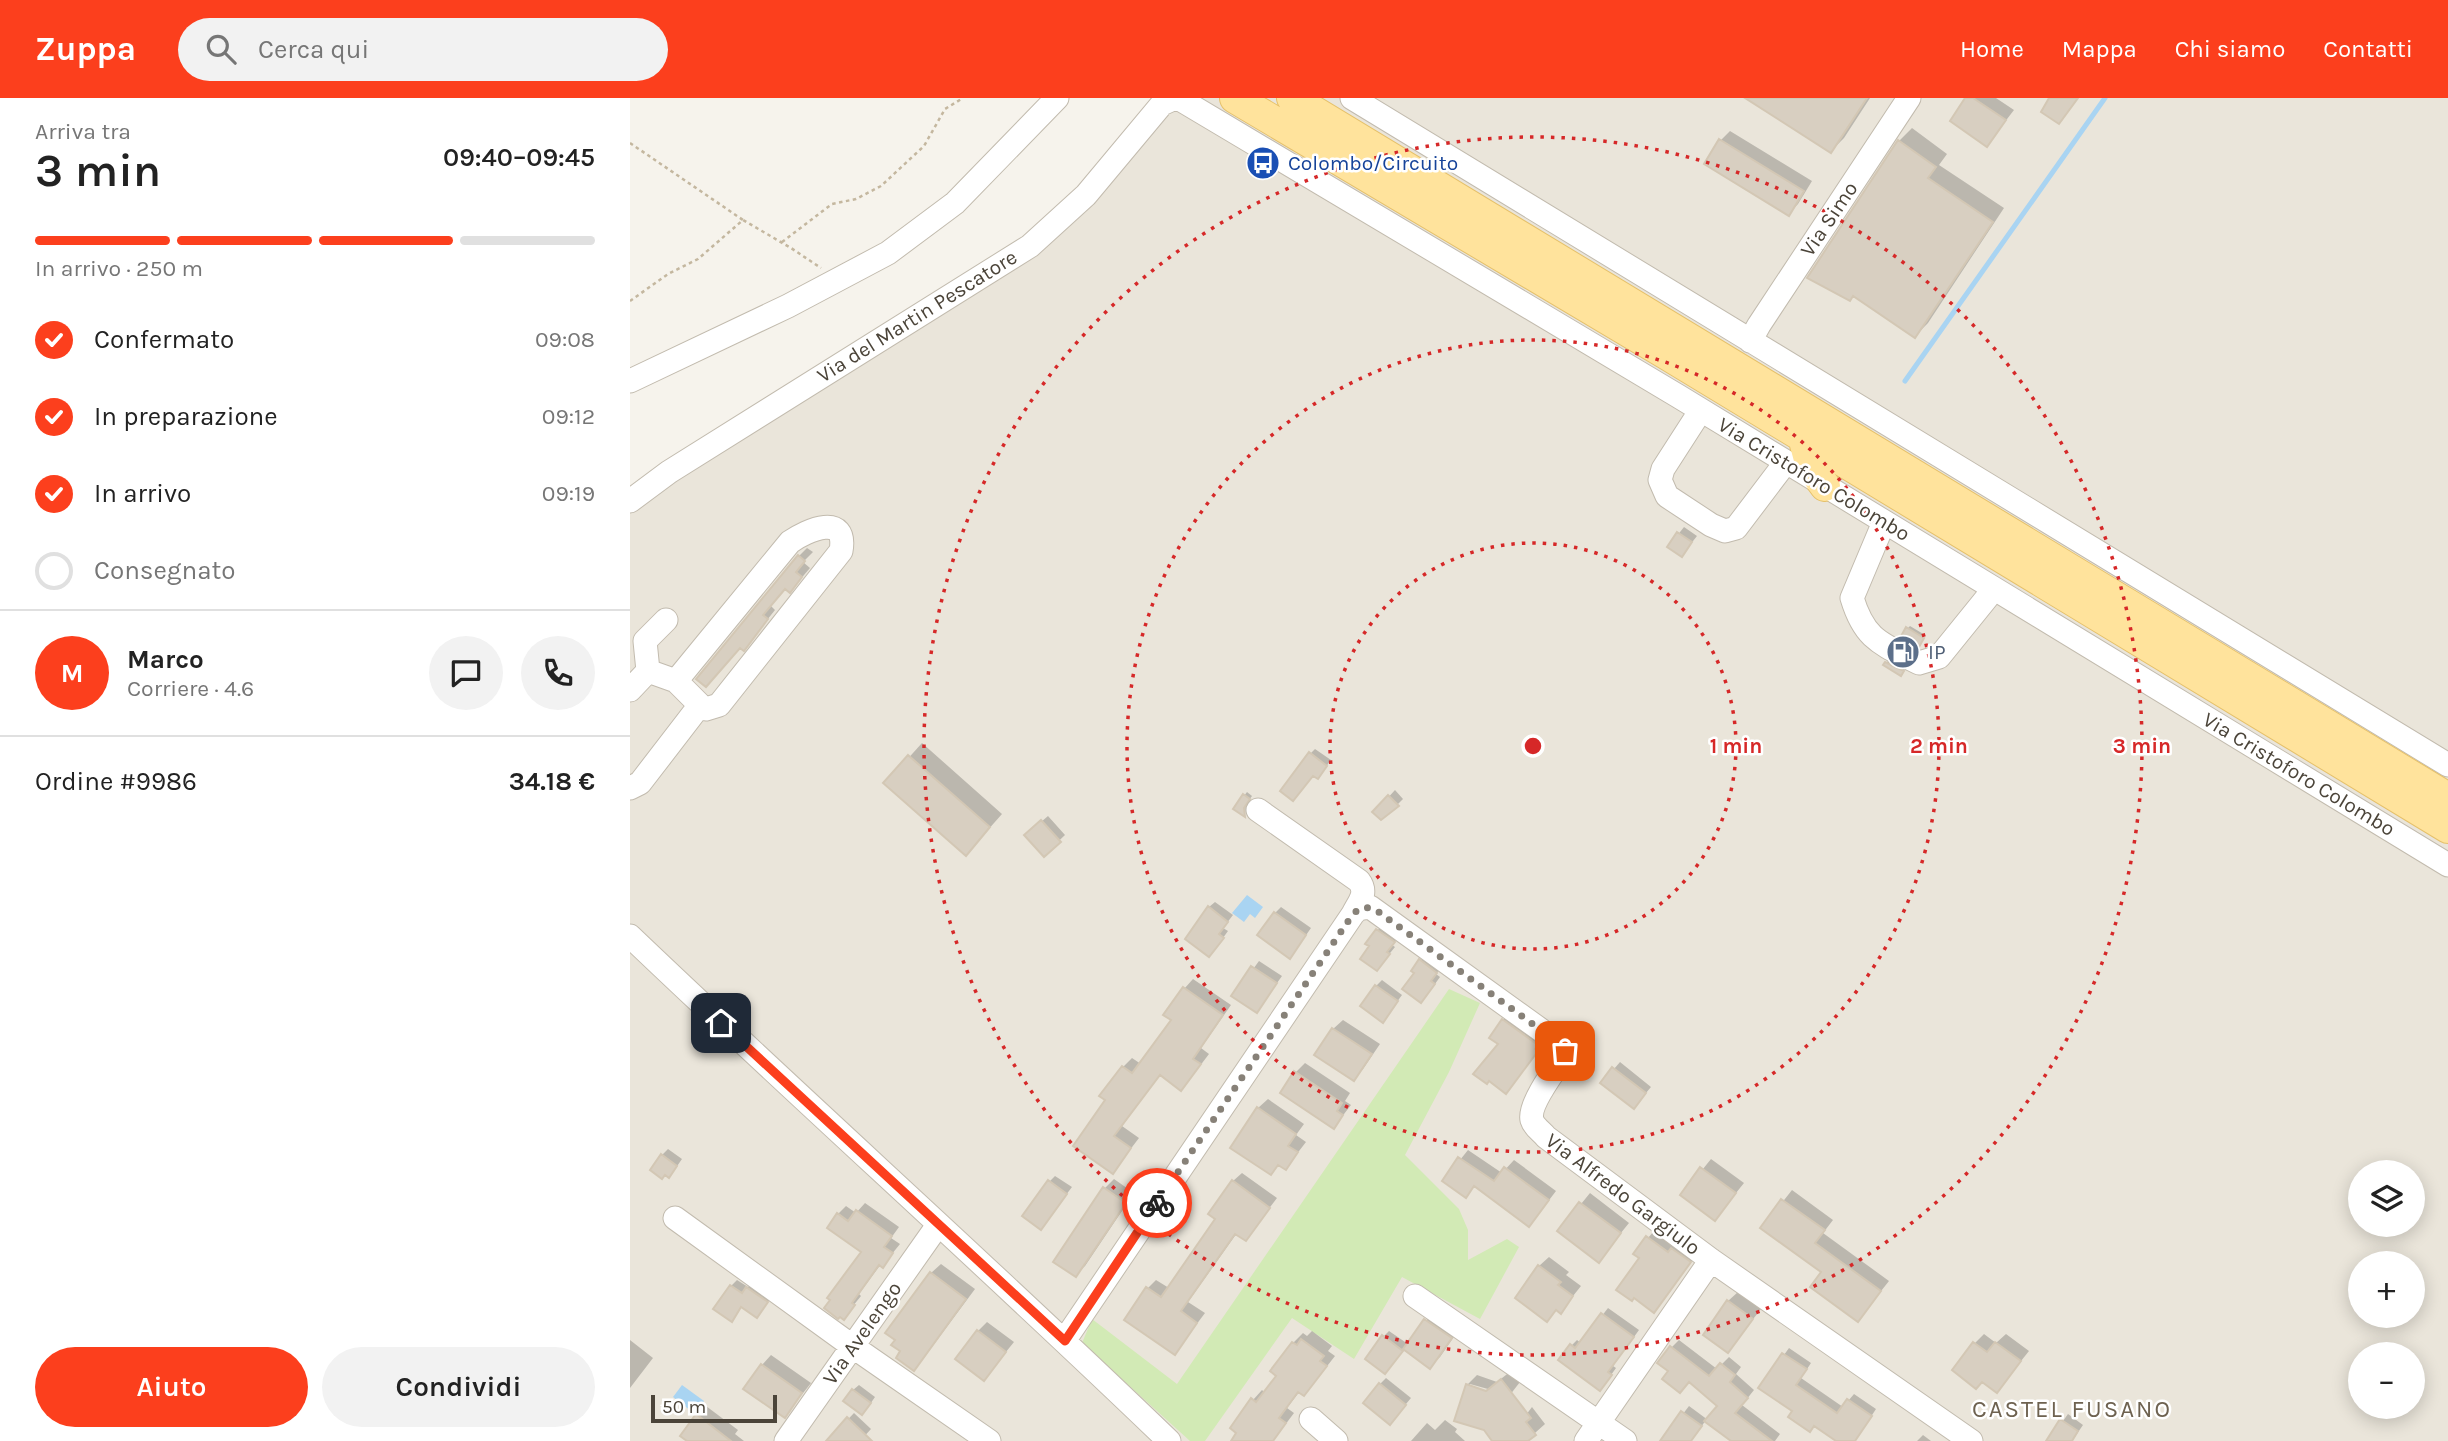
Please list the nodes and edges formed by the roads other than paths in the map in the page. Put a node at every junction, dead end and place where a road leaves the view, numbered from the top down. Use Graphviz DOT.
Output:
graph roads {
  1 [pos="1057,98"];
  2 [pos="1177,98"];
  3 [pos="1236,98"];
  4 [pos="1292,98"];
  5 [pos="1352,98"];
  6 [pos="1909,98"];
  7 [pos="1531,207"];
  8 [pos="1541,248"];
  9 [pos="1750,341"];
  10 [pos="630,381"];
  11 [pos="1701,410"];
  12 [pos="1803,437"];
  13 [pos="1786,462"];
  14 [pos="1825,486"];
  15 [pos="630,501"];
  16 [pos="1884,522"];
  17 [pos="1994,589"];
  18 [pos="666,620"];
  19 [pos="648,671"];
  20 [pos="676,681"];
  21 [pos="630,690"];
  22 [pos="700,705"];
  23 [pos="2448,765"];
  24 [pos="630,788"];
  25 [pos="2448,798"];
  26 [pos="1258,810"];
  27 [pos="2448,828"];
  28 [pos="2448,865"];
  29 [pos="1353,914"];
  30 [pos="630,936"];
  31 [pos="675,1218"];
  32 [pos="938,1225"];
  33 [pos="1711,1260"];
  34 [pos="1416,1296"];
  35 [pos="1065,1341"];
  36 [pos="852,1346"];
  37 [pos="1311,1419"];
  38 [pos="1592,1432"];
  39 [pos="786,1441"];
  40 [pos="989,1441"];
  41 [pos="1169,1441"];
  42 [pos="1336,1441"];
  43 [pos="1625,1441"];
  44 [pos="1971,1441"];
  1 -- 10 [label="street"];
  2 -- 11 [label="street, Via Cristoforo Colombo"];
  2 -- 15 [label="street, Via del Martin Pescatore"];
  3 -- 12 [label="main road, Via Cristoforo Colombo"];
  4 -- 8 [label="main road"];
  5 -- 7 [label="street"];
  6 -- 9 [label="street, Via Simo"];
  7 -- 8 [label="street"];
  7 -- 9 [label="street"];
  8 -- 25 [label="main road"];
  9 -- 23 [label="street"];
  11 -- 13 [label="street, Via Cristoforo Colombo"];
  11 -- 13 [label="street"];
  12 -- 14 [label="main road"];
  12 -- 27 [label="main road, Via Cristoforo Colombo"];
  13 -- 14 [label="street, Via Cristoforo Colombo"];
  14 -- 16 [label="street, Via Cristoforo Colombo"];
  16 -- 17 [label="street, Via Cristoforo Colombo"];
  16 -- 17 [label="street"];
  17 -- 28 [label="street, Via Cristoforo Colombo"];
  18 -- 19 [label="street"];
  19 -- 20 [label="street"];
  19 -- 21 [label="street"];
  20 -- 22 [label="street"];
  20 -- 22 [label="street"];
  22 -- 24 [label="street"];
  26 -- 29 [label="street"];
  29 -- 33 [label="street, Via Alfredo Gargiulo"];
  29 -- 35 [label="street"];
  30 -- 32 [label="street"];
  31 -- 36 [label="street"];
  32 -- 35 [label="street"];
  32 -- 36 [label="street, Via Avelengo"];
  33 -- 38 [label="street"];
  33 -- 44 [label="street, Via Alfredo Gargiulo"];
  34 -- 38 [label="street"];
  35 -- 41 [label="street"];
  36 -- 39 [label="street, Via Avelengo"];
  36 -- 40 [label="street"];
  37 -- 42 [label="street"];
  38 -- 43 [label="street"];
}
